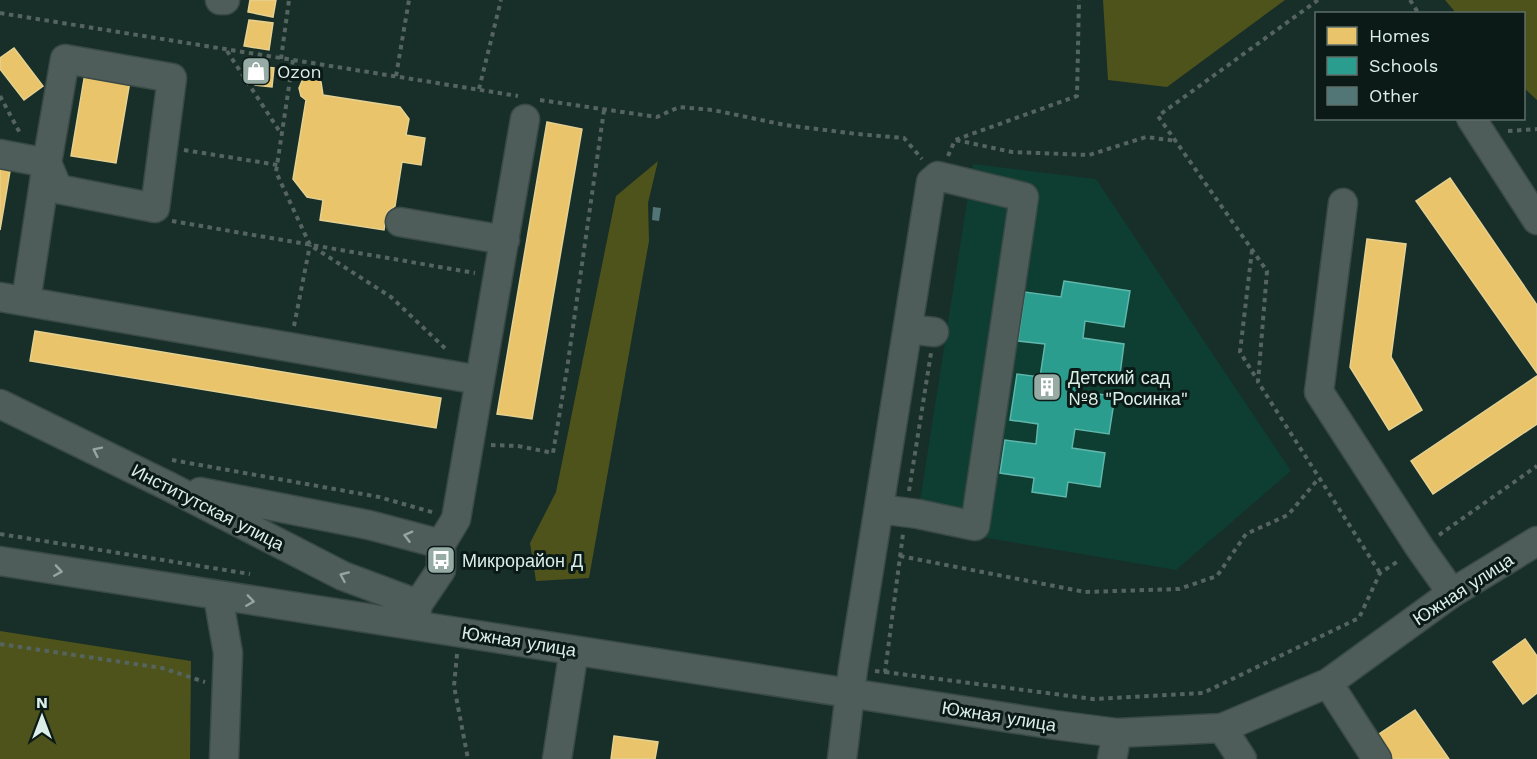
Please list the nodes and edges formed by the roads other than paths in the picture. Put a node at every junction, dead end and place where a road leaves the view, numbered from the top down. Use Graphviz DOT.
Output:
graph roads {
  1 [pos="220,0"];
  2 [pos="225,0"];
  3 [pos="531,106"];
  4 [pos="1472,120"];
  5 [pos="0,154"];
  6 [pos="41,162"];
  7 [pos="1343,203"];
  8 [pos="1537,220"];
  9 [pos="400,222"];
  10 [pos="505,240"];
  11 [pos="13,299"];
  12 [pos="479,380"];
  13 [pos="0,404"];
  14 [pos="169,473"];
  15 [pos="892,511"];
  16 [pos="441,544"];
  17 [pos="1535,546"];
  18 [pos="0,561"];
  19 [pos="1452,593"];
  20 [pos="218,596"];
  21 [pos="407,617"];
  22 [pos="574,650"];
  23 [pos="852,681"];
  24 [pos="1328,683"];
  25 [pos="1222,728"];
  26 [pos="1115,746"];
  27 [pos="224,759"];
  28 [pos="557,759"];
  29 [pos="842,759"];
  30 [pos="1242,759"];
  31 [pos="1377,759"];
  1 -- 2 [label="street"];
  3 -- 10 [label="street"];
  4 -- 8 [label="street"];
  5 -- 6 [label="street"];
  6 -- 6 [label="street"];
  6 -- 11 [label="street"];
  7 -- 19 [label="street"];
  9 -- 10 [label="street"];
  10 -- 12 [label="street"];
  11 -- 12 [label="street"];
  12 -- 16 [label="street"];
  14 -- 13 [label="street, Институтская улица, one-way"];
  16 -- 14 [label="street, one-way"];
  21 -- 14 [label="street, Институтская улица, one-way"];
  15 -- 15 [label="street"];
  15 -- 23 [label="street"];
  16 -- 21 [label="street"];
  17 -- 19 [label="street, Южная улица"];
  18 -- 20 [label="street, Южная улица, one-way"];
  19 -- 24 [label="street, Южная улица"];
  20 -- 21 [label="street, Южная улица, one-way"];
  20 -- 27 [label="street"];
  21 -- 22 [label="street, Южная улица"];
  22 -- 23 [label="street, Южная улица"];
  22 -- 28 [label="street"];
  23 -- 26 [label="street, Южная улица"];
  23 -- 29 [label="street"];
  24 -- 25 [label="street, Южная улица"];
  24 -- 31 [label="street"];
  25 -- 26 [label="street, Южная улица"];
  25 -- 30 [label="street"];
}
